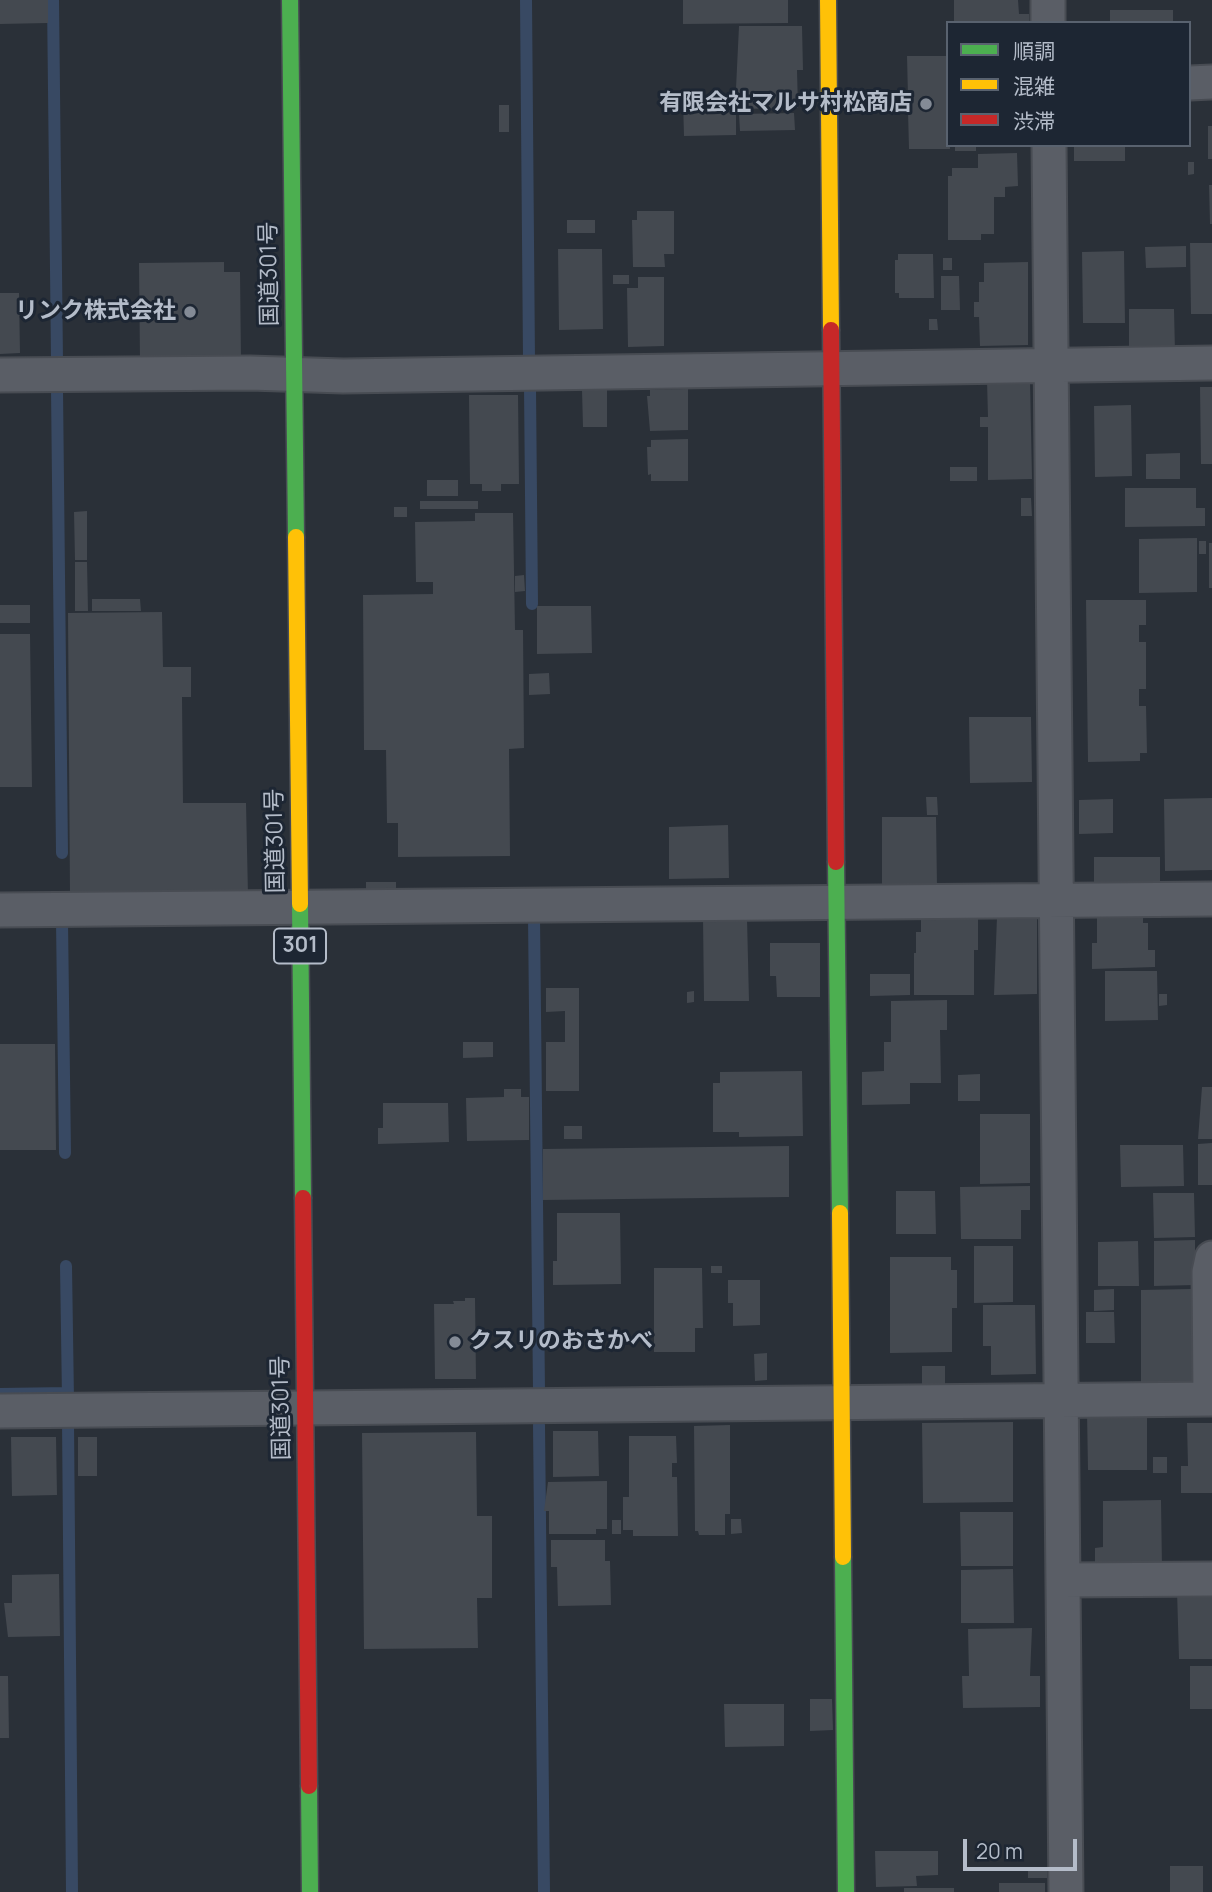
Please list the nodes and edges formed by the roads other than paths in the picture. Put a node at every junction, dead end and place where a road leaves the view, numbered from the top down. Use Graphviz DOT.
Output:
graph roads {
  1 [pos="290,0"];
  2 [pos="828,0"];
  3 [pos="1048,0"];
  4 [pos="1048,21"];
  5 [pos="1212,82"];
  6 [pos="1191,83"];
  7 [pos="1049,147"];
  8 [pos="1212,363"];
  9 [pos="1051,365"];
  10 [pos="831,367"];
  11 [pos="294,374"];
  12 [pos="0,375"];
  13 [pos="1212,899"];
  14 [pos="1056,900"];
  15 [pos="836,902"];
  16 [pos="300,908"];
  17 [pos="0,910"];
  18 [pos="1212,1258"];
  19 [pos="1211,1399"];
  20 [pos="1061,1400"];
  21 [pos="841,1402"];
  22 [pos="305,1408"];
  23 [pos="0,1411"];
  24 [pos="1212,1579"];
  25 [pos="1063,1580"];
  26 [pos="310,1892"];
  27 [pos="846,1892"];
  28 [pos="1066,1892"];
  1 -- 11 [label="main road, 国道301号 / 301"];
  2 -- 10 [label="main road"];
  3 -- 4 [label="street"];
  5 -- 6 [label="street"];
  7 -- 9 [label="street"];
  8 -- 9 [label="street"];
  9 -- 10 [label="street"];
  9 -- 14 [label="street"];
  10 -- 11 [label="street"];
  10 -- 15 [label="main road"];
  11 -- 12 [label="street"];
  11 -- 16 [label="main road, 国道301号 / 301"];
  13 -- 14 [label="street"];
  14 -- 15 [label="street"];
  14 -- 20 [label="street"];
  15 -- 16 [label="street"];
  15 -- 21 [label="main road"];
  16 -- 17 [label="street"];
  16 -- 22 [label="main road, 国道301号 / 301"];
  18 -- 19 [label="street"];
  19 -- 20 [label="street"];
  20 -- 21 [label="street"];
  20 -- 25 [label="street"];
  21 -- 22 [label="street"];
  21 -- 27 [label="main road"];
  22 -- 23 [label="street"];
  22 -- 26 [label="main road, 国道301号 / 301"];
  24 -- 25 [label="street"];
  25 -- 28 [label="street"];
}
